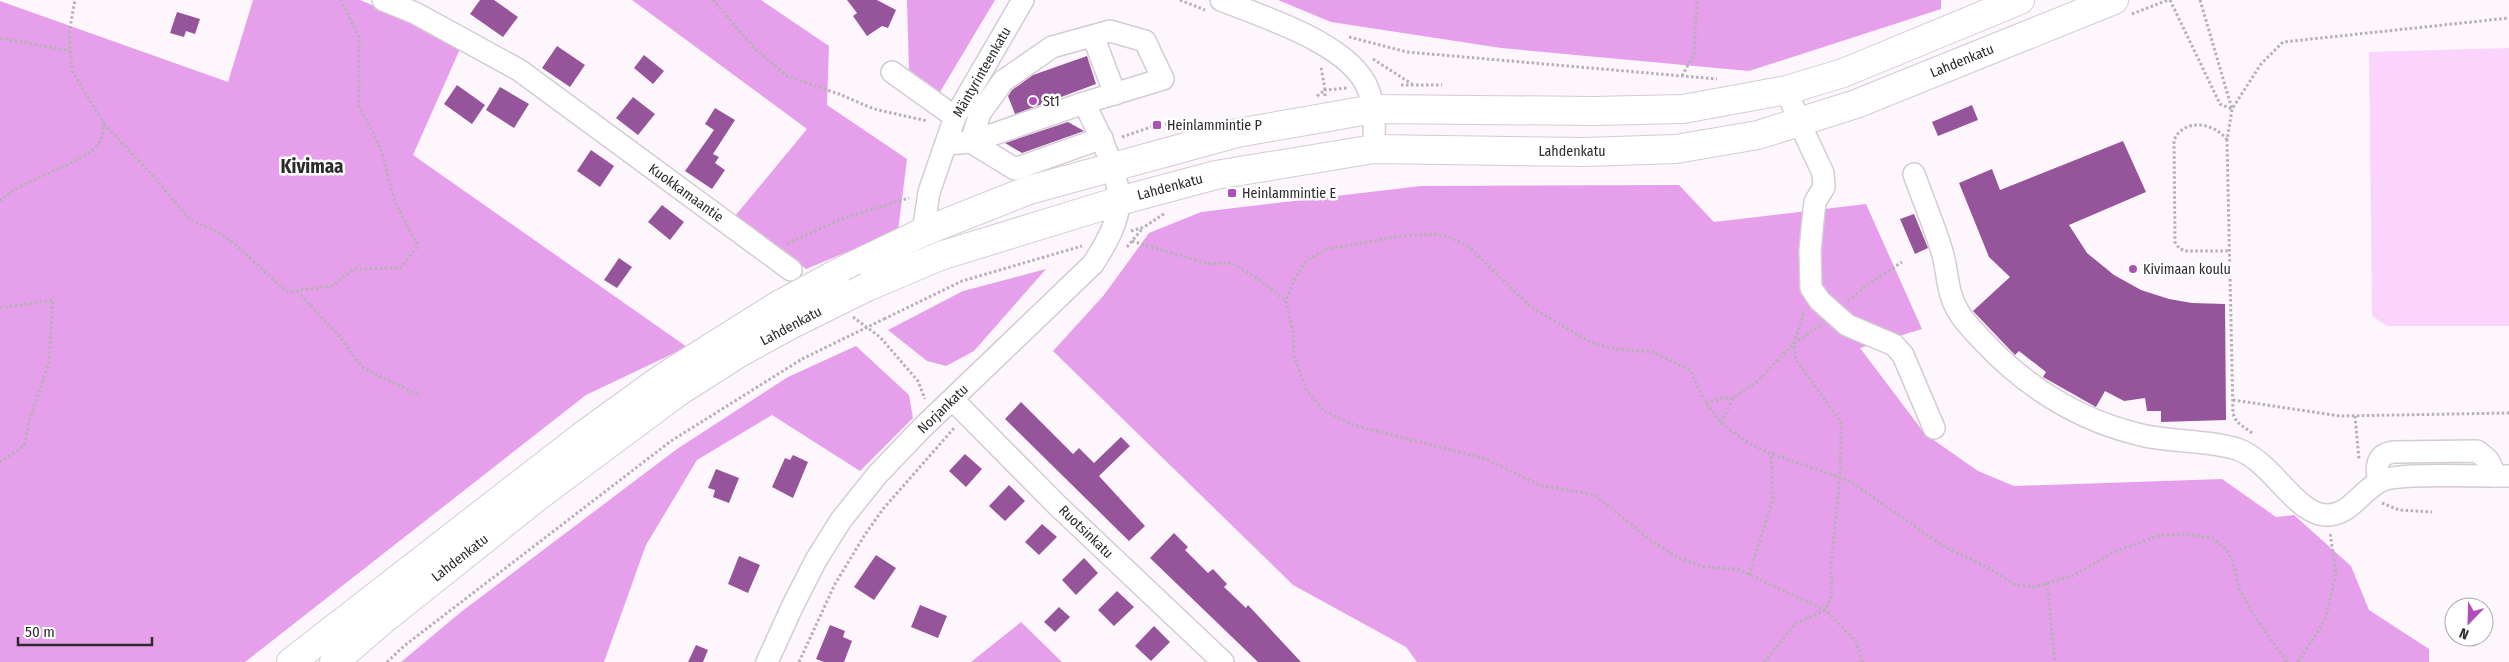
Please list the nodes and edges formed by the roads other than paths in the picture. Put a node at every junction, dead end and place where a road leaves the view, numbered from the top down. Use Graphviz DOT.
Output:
graph roads {
  1 [pos="382,0"];
  2 [pos="1023,0"];
  3 [pos="1221,0"];
  4 [pos="2020,0"];
  5 [pos="2114,0"];
  6 [pos="1092,36"];
  7 [pos="892,72"];
  8 [pos="1787,90"];
  9 [pos="1115,94"];
  10 [pos="1371,98"];
  11 [pos="1084,103"];
  12 [pos="1799,122"];
  13 [pos="951,129"];
  14 [pos="971,142"];
  15 [pos="1374,149"];
  16 [pos="1106,150"];
  17 [pos="1914,174"];
  18 [pos="1119,201"];
  19 [pos="923,232"];
  20 [pos="791,270"];
  21 [pos="784,316"];
  22 [pos="953,414"];
  23 [pos="1934,428"];
  24 [pos="2502,476"];
  25 [pos="292,662"];
  26 [pos="334,662"];
  27 [pos="767,662"];
  28 [pos="1223,662"];
  1 -- 20 [label="street, Kuokkamaantie"];
  2 -- 13 [label="street, Mäntyrinteenkatu"];
  3 -- 10 [label="street"];
  4 -- 8 [label="main road, Lahdenkatu"];
  5 -- 12 [label="main road, Lahdenkatu"];
  6 -- 9 [label="street"];
  6 -- 9 [label="street"];
  6 -- 14 [label="street"];
  7 -- 13 [label="street"];
  8 -- 10 [label="main road, Lahdenkatu"];
  8 -- 12 [label="street"];
  9 -- 11 [label="street"];
  10 -- 15 [label="street"];
  10 -- 16 [label="main road, Lahdenkatu"];
  11 -- 14 [label="street"];
  11 -- 16 [label="street, Norjankatu"];
  12 -- 15 [label="main road, Lahdenkatu"];
  12 -- 23 [label="street"];
  13 -- 14 [label="street"];
  13 -- 19 [label="street, Mäntyrinteenkatu"];
  14 -- 16 [label="street"];
  15 -- 18 [label="main road, Lahdenkatu"];
  16 -- 18 [label="street, Norjankatu"];
  16 -- 19 [label="main road, Lahdenkatu"];
  17 -- 24 [label="street"];
  18 -- 21 [label="main road, Lahdenkatu, bridge"];
  18 -- 22 [label="street, Norjankatu"];
  19 -- 21 [label="main road, Lahdenkatu, bridge"];
  21 -- 25 [label="main road, Lahdenkatu"];
  21 -- 26 [label="main road, Lahdenkatu"];
  22 -- 27 [label="street, Norjankatu"];
  22 -- 28 [label="street, Ruotsinkatu"];
}
